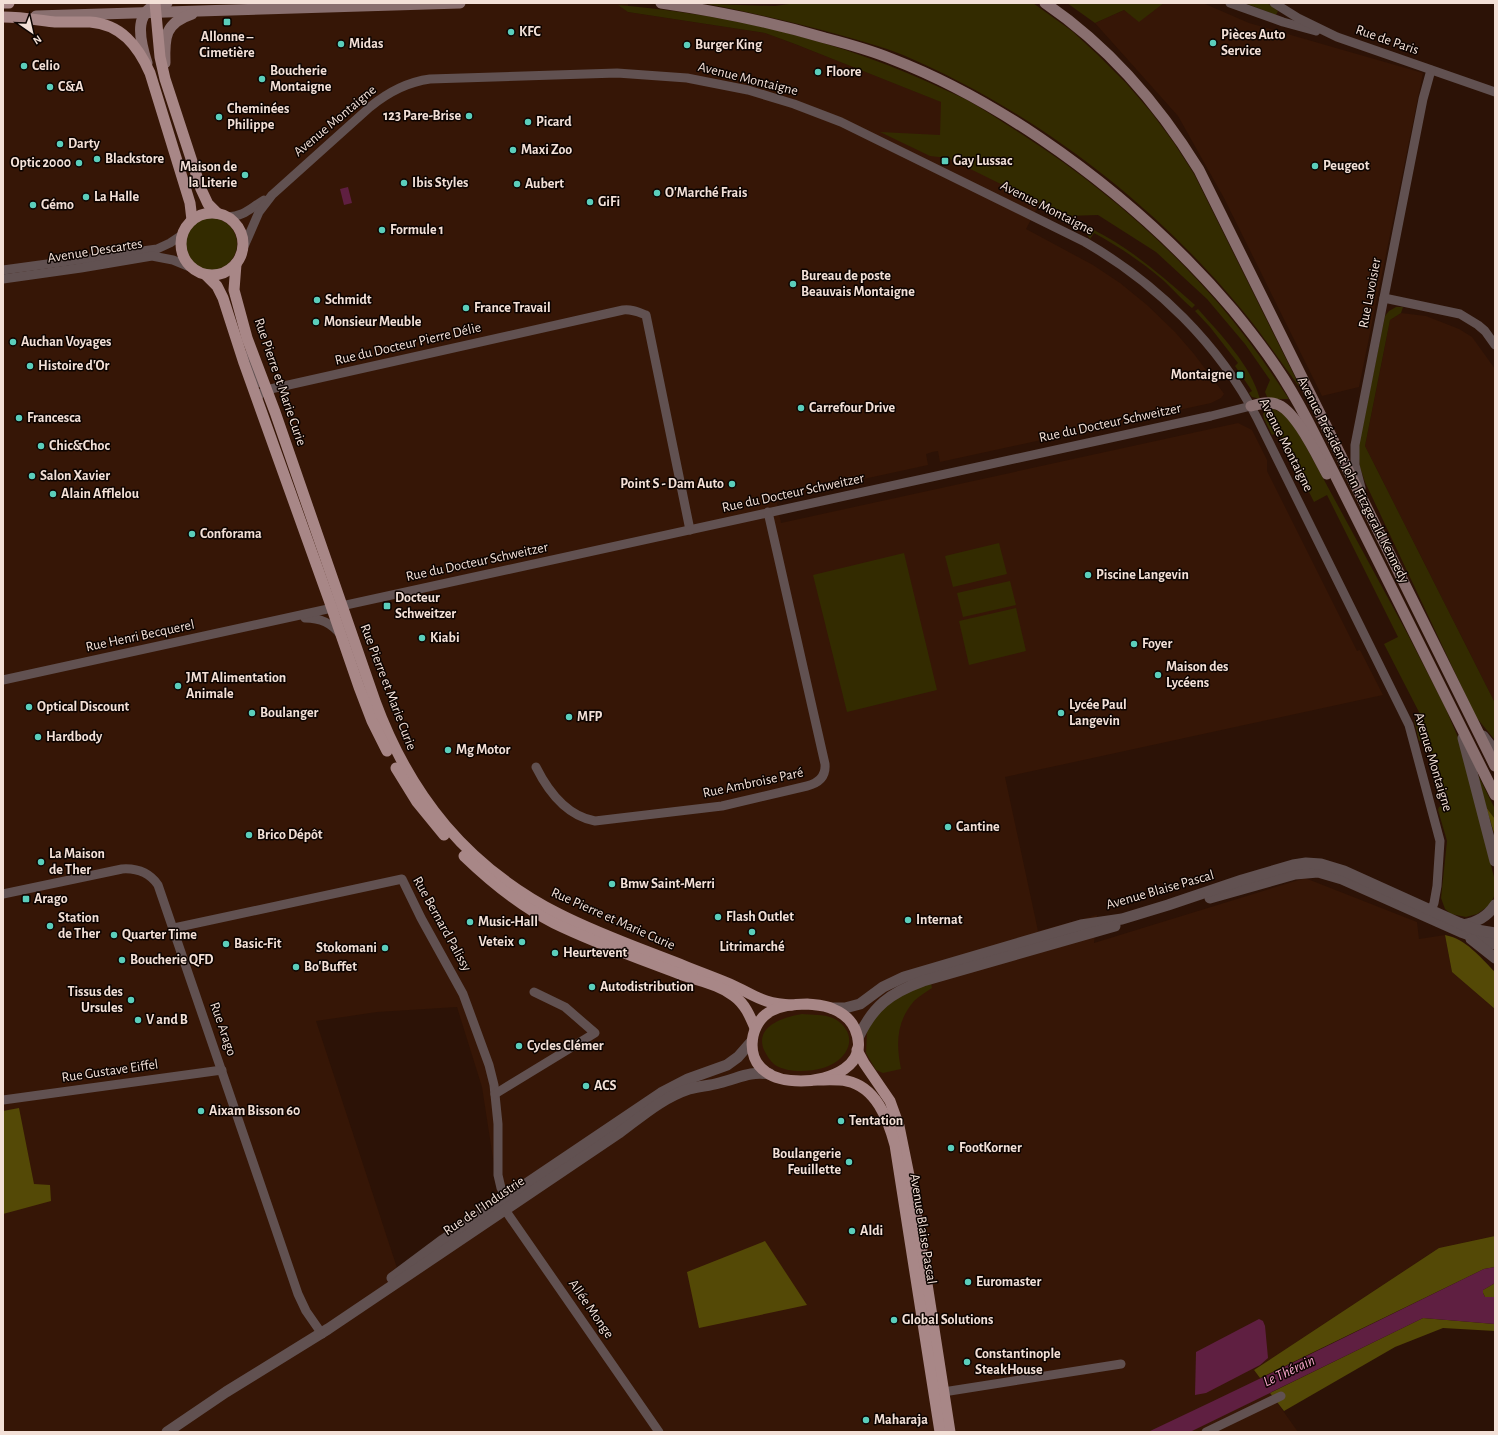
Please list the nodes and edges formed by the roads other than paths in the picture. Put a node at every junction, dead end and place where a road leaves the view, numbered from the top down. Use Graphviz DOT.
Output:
graph roads {
  1 [pos="3,3"];
  2 [pos="9,3"];
  3 [pos="168,3"];
  4 [pos="460,3"];
  5 [pos="661,3"];
  6 [pos="1045,3"];
  7 [pos="1230,3"];
  8 [pos="1274,3"];
  9 [pos="152,9"];
  10 [pos="200,11"];
  11 [pos="8,17"];
  12 [pos="1337,38"];
  13 [pos="1431,70"];
  14 [pos="150,73"];
  15 [pos="168,88"];
  16 [pos="1495,92"];
  17 [pos="272,195"];
  18 [pos="222,215"];
  19 [pos="192,220"];
  20 [pos="182,234"];
  21 [pos="242,251"];
  22 [pos="236,264"];
  23 [pos="190,267"];
  24 [pos="3,270"];
  25 [pos="206,275"];
  26 [pos="3,279"];
  27 [pos="1384,298"];
  28 [pos="1495,345"];
  29 [pos="240,350"];
  30 [pos="266,390"];
  31 [pos="257,399"];
  32 [pos="1251,406"];
  33 [pos="768,512"];
  34 [pos="1372,520"];
  35 [pos="690,530"];
  36 [pos="1372,549"];
  37 [pos="337,608"];
  38 [pos="282,619"];
  39 [pos="341,635"];
  40 [pos="3,680"];
  41 [pos="1454,713"];
  42 [pos="1476,727"];
  43 [pos="1495,751"];
  44 [pos="1495,766"];
  45 [pos="536,767"];
  46 [pos="1495,796"];
  47 [pos="1495,861"];
  48 [pos="3,894"];
  49 [pos="1495,905"];
  50 [pos="1430,914"];
  51 [pos="174,928"];
  52 [pos="1462,928"];
  53 [pos="1495,933"];
  54 [pos="1495,944"];
  55 [pos="1495,958"];
  56 [pos="534,992"];
  57 [pos="792,1005"];
  58 [pos="833,1008"];
  59 [pos="755,1028"];
  60 [pos="858,1038"];
  61 [pos="752,1041"];
  62 [pos="857,1050"];
  63 [pos="222,1070"];
  64 [pos="770,1074"];
  65 [pos="816,1080"];
  66 [pos="495,1094"];
  67 [pos="3,1100"];
  68 [pos="505,1204"];
  69 [pos="320,1331"];
  70 [pos="1121,1364"];
  71 [pos="939,1393"];
  72 [pos="1281,1396"];
  73 [pos="167,1432"];
  74 [pos="659,1432"];
  75 [pos="940,1432"];
  76 [pos="950,1432"];
  77 [pos="1206,1432"];
  1 -- 2 [label="main road"];
  3 -- 9 [label="main road"];
  4 -- 10 [label="main road"];
  5 -- 36 [label="main road, Avenue Président John Fitzgerald Kennedy"];
  6 -- 34 [label="main road, Avenue Président John Fitzgerald Kennedy"];
  7 -- 12 [label="street"];
  8 -- 12 [label="street, Rue de Paris"];
  9 -- 10 [label="main road"];
  9 -- 11 [label="main road"];
  9 -- 14 [label="main road"];
  9 -- 15 [label="main road"];
  10 -- 15 [label="main road"];
  11 -- 14 [label="main road"];
  12 -- 13 [label="street, Rue de Paris"];
  13 -- 16 [label="street, Rue de Paris"];
  13 -- 27 [label="street, Rue Lavoisier"];
  14 -- 19 [label="main road"];
  15 -- 18 [label="main road"];
  17 -- 18 [label="street, Avenue Montaigne"];
  17 -- 21 [label="street, Avenue Montaigne"];
  17 -- 32 [label="street, Avenue Montaigne"];
  18 -- 19 [label="main road"];
  18 -- 21 [label="main road"];
  19 -- 20 [label="main road"];
  20 -- 23 [label="main road"];
  20 -- 24 [label="street, Avenue Descartes"];
  21 -- 22 [label="main road"];
  22 -- 25 [label="main road"];
  22 -- 30 [label="main road, Rue Pierre et Marie Curie"];
  23 -- 25 [label="main road"];
  23 -- 26 [label="street, Avenue Descartes"];
  25 -- 29 [label="main road, Rue Pierre et Marie Curie"];
  27 -- 28 [label="street"];
  27 -- 34 [label="street, Rue Lavoisier"];
  29 -- 30 [label="street"];
  29 -- 31 [label="main road, Rue Pierre et Marie Curie"];
  30 -- 31 [label="street"];
  30 -- 35 [label="street, Rue du Docteur Pierre Délie"];
  30 -- 37 [label="main road, Rue Pierre et Marie Curie"];
  31 -- 37 [label="main road, Rue Pierre et Marie Curie"];
  32 -- 33 [label="street, Rue du Docteur Schweitzer"];
  32 -- 36 [label="main road"];
  32 -- 50 [label="street, Avenue Montaigne"];
  33 -- 35 [label="street, Rue du Docteur Schweitzer"];
  33 -- 45 [label="street, Rue Ambroise Paré"];
  34 -- 42 [label="main road, Avenue Président John Fitzgerald Kennedy"];
  35 -- 37 [label="street, Rue du Docteur Schweitzer"];
  36 -- 41 [label="main road, Avenue Président John Fitzgerald Kennedy"];
  37 -- 38 [label="street, Rue Henri Becquerel"];
  37 -- 39 [label="main road, Rue Pierre et Marie Curie"];
  37 -- 57 [label="main road, Rue Pierre et Marie Curie"];
  38 -- 39 [label="street, Rue Henri Becquerel"];
  38 -- 40 [label="street, Rue Henri Becquerel"];
  39 -- 59 [label="main road, Rue Pierre et Marie Curie"];
  41 -- 46 [label="main road, Avenue Président John Fitzgerald Kennedy"];
  41 -- 47 [label="street"];
  42 -- 43 [label="street"];
  42 -- 44 [label="main road, Avenue Président John Fitzgerald Kennedy"];
  48 -- 51 [label="street, Rue Arago"];
  49 -- 52 [label="street"];
  50 -- 52 [label="street, Avenue Blaise Pascal"];
  50 -- 58 [label="street, Avenue Blaise Pascal"];
  50 -- 60 [label="street, Avenue Blaise Pascal"];
  51 -- 63 [label="street, Rue Arago"];
  51 -- 66 [label="street, Rue Bernard Palissy"];
  52 -- 53 [label="street, Avenue Blaise Pascal"];
  52 -- 54 [label="street, Avenue Blaise Pascal"];
  52 -- 55 [label="street"];
  56 -- 66 [label="street"];
  57 -- 58 [label="main road, Avenue Blaise Pascal"];
  57 -- 59 [label="main road, Avenue Blaise Pascal"];
  58 -- 60 [label="main road"];
  59 -- 61 [label="main road, Avenue Blaise Pascal"];
  60 -- 62 [label="main road, Avenue Blaise Pascal"];
  61 -- 64 [label="main road, Avenue Blaise Pascal"];
  61 -- 68 [label="street, Rue de l'Industrie"];
  62 -- 65 [label="main road, Avenue Blaise Pascal"];
  62 -- 71 [label="main road, Avenue Blaise Pascal"];
  63 -- 67 [label="street, Rue Gustave Eiffel"];
  63 -- 69 [label="street, Rue Arago"];
  64 -- 65 [label="main road, Avenue Blaise Pascal"];
  64 -- 68 [label="street, Rue de l'Industrie"];
  65 -- 71 [label="main road, Avenue Blaise Pascal"];
  66 -- 68 [label="street, Rue Bernard Palissy"];
  68 -- 69 [label="street, Rue de l'Industrie"];
  68 -- 74 [label="street, Allée Monge"];
  69 -- 73 [label="street, Rue de l'Industrie"];
  70 -- 71 [label="street"];
  71 -- 75 [label="main road, Avenue Blaise Pascal"];
  71 -- 76 [label="main road, Avenue Blaise Pascal"];
  72 -- 77 [label="street"];
}
